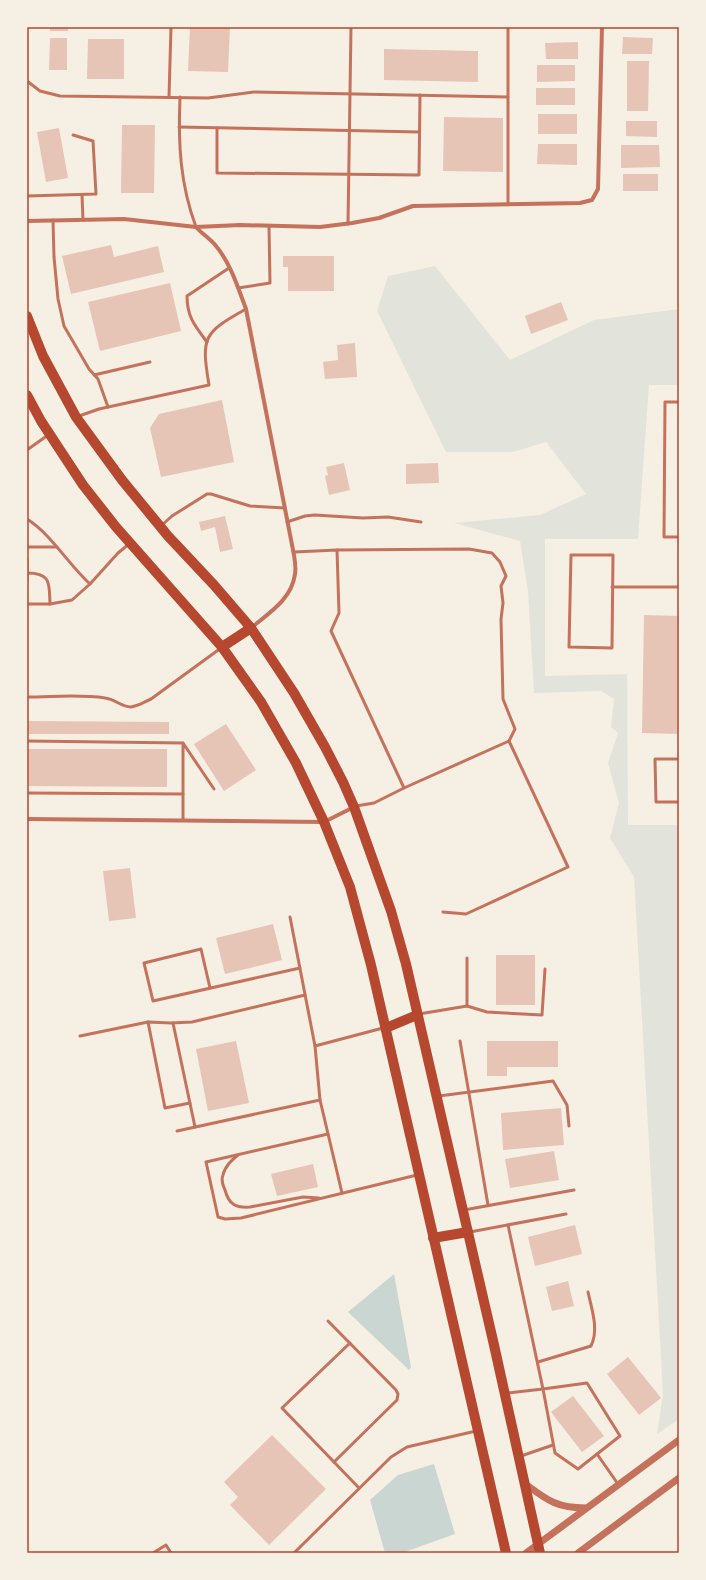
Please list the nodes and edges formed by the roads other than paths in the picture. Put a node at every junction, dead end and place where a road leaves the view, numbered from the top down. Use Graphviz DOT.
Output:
graph roads {
  1 [pos="171,27"];
  2 [pos="351,27"];
  3 [pos="508,27"];
  4 [pos="602,27"];
  5 [pos="27,81"];
  6 [pos="350,94"];
  7 [pos="420,95"];
  8 [pos="169,97"];
  9 [pos="180,97"];
  10 [pos="508,97"];
  11 [pos="179,127"];
  12 [pos="218,128"];
  13 [pos="349,131"];
  14 [pos="419,132"];
  15 [pos="74,135"];
  16 [pos="349,174"];
  17 [pos="82,195"];
  18 [pos="27,196"];
  19 [pos="508,204"];
  20 [pos="53,220"];
  21 [pos="83,220"];
  22 [pos="27,221"];
  23 [pos="348,224"];
  24 [pos="269,226"];
  25 [pos="196,227"];
  26 [pos="229,268"];
  27 [pos="238,288"];
  28 [pos="246,310"];
  29 [pos="27,316"];
  30 [pos="207,342"];
  31 [pos="150,362"];
  32 [pos="94,375"];
  33 [pos="27,395"];
  34 [pos="679,402"];
  35 [pos="108,406"];
  36 [pos="76,417"];
  37 [pos="50,435"];
  38 [pos="27,450"];
  39 [pos="285,508"];
  40 [pos="27,519"];
  41 [pos="287,522"];
  42 [pos="421,522"];
  43 [pos="160,526"];
  44 [pos="679,537"];
  45 [pos="130,543"];
  46 [pos="27,547"];
  47 [pos="56,547"];
  48 [pos="337,550"];
  49 [pos="294,552"];
  50 [pos="27,572"];
  51 [pos="90,584"];
  52 [pos="612,587"];
  53 [pos="679,587"];
  54 [pos="27,604"];
  55 [pos="50,604"];
  56 [pos="251,628"];
  57 [pos="222,647"];
  58 [pos="27,697"];
  59 [pos="27,741"];
  60 [pos="509,741"];
  61 [pos="183,743"];
  62 [pos="679,759"];
  63 [pos="404,788"];
  64 [pos="214,789"];
  65 [pos="27,793"];
  66 [pos="183,794"];
  67 [pos="679,802"];
  68 [pos="354,807"];
  69 [pos="27,819"];
  70 [pos="183,820"];
  71 [pos="324,822"];
  72 [pos="443,912"];
  73 [pos="290,917"];
  74 [pos="467,958"];
  75 [pos="300,968"];
  76 [pos="545,969"];
  77 [pos="210,988"];
  78 [pos="305,995"];
  79 [pos="467,1006"];
  80 [pos="417,1015"];
  81 [pos="148,1022"];
  82 [pos="173,1023"];
  83 [pos="386,1028"];
  84 [pos="80,1036"];
  85 [pos="460,1042"];
  86 [pos="315,1046"];
  87 [pos="469,1092"];
  88 [pos="436,1096"];
  89 [pos="320,1100"];
  90 [pos="190,1103"];
  91 [pos="569,1126"];
  92 [pos="195,1127"];
  93 [pos="177,1131"];
  94 [pos="328,1134"];
  95 [pos="238,1154"];
  96 [pos="419,1174"];
  97 [pos="574,1190"];
  98 [pos="342,1193"];
  99 [pos="323,1198"];
  100 [pos="488,1205"];
  101 [pos="462,1210"];
  102 [pos="566,1214"];
  103 [pos="508,1225"];
  104 [pos="468,1232"];
  105 [pos="433,1238"];
  106 [pos="588,1292"];
  107 [pos="328,1321"];
  108 [pos="350,1343"];
  109 [pos="538,1362"];
  110 [pos="543,1389"];
  111 [pos="504,1393"];
  112 [pos="478,1430"];
  113 [pos="679,1440"];
  114 [pos="553,1445"];
  115 [pos="597,1454"];
  116 [pos="518,1457"];
  117 [pos="334,1462"];
  118 [pos="679,1478"];
  119 [pos="524,1484"];
  120 [pos="619,1484"];
  121 [pos="359,1488"];
  122 [pos="586,1508"];
  123 [pos="539,1548"];
  124 [pos="153,1553"];
  125 [pos="171,1553"];
  126 [pos="294,1553"];
  127 [pos="506,1553"];
  128 [pos="526,1553"];
  129 [pos="578,1553"];
  1 -- 8 [label="lane"];
  2 -- 6 [label="lane"];
  3 -- 10 [label="lane"];
  4 -- 19 [label="street"];
  5 -- 8 [label="lane"];
  6 -- 7 [label="lane"];
  6 -- 9 [label="lane"];
  6 -- 13 [label="lane"];
  7 -- 10 [label="lane"];
  7 -- 14 [label="lane"];
  8 -- 9 [label="lane"];
  9 -- 11 [label="lane"];
  10 -- 19 [label="lane"];
  11 -- 12 [label="lane"];
  11 -- 25 [label="lane"];
  12 -- 13 [label="lane"];
  12 -- 16 [label="lane"];
  13 -- 14 [label="lane"];
  13 -- 16 [label="lane"];
  14 -- 16 [label="lane"];
  15 -- 17 [label="lane"];
  16 -- 23 [label="lane"];
  17 -- 18 [label="lane"];
  17 -- 21 [label="lane"];
  19 -- 23 [label="street"];
  20 -- 21 [label="street"];
  20 -- 22 [label="street"];
  20 -- 32 [label="lane"];
  21 -- 25 [label="street"];
  23 -- 24 [label="street"];
  24 -- 25 [label="street"];
  24 -- 27 [label="lane"];
  25 -- 26 [label="street"];
  26 -- 27 [label="street"];
  26 -- 30 [label="lane"];
  27 -- 28 [label="street"];
  28 -- 30 [label="lane"];
  28 -- 39 [label="street"];
  29 -- 36 [label="main road"];
  30 -- 35 [label="lane"];
  31 -- 32 [label="lane"];
  32 -- 35 [label="lane"];
  33 -- 37 [label="main road"];
  34 -- 44 [label="lane"];
  35 -- 36 [label="lane"];
  36 -- 43 [label="main road"];
  37 -- 38 [label="lane"];
  37 -- 45 [label="main road"];
  39 -- 41 [label="street"];
  39 -- 43 [label="lane"];
  40 -- 47 [label="lane"];
  41 -- 42 [label="lane"];
  41 -- 49 [label="street"];
  43 -- 56 [label="main road"];
  45 -- 51 [label="lane"];
  45 -- 57 [label="main road"];
  46 -- 47 [label="lane"];
  47 -- 51 [label="lane"];
  48 -- 49 [label="lane"];
  48 -- 60 [label="lane"];
  48 -- 63 [label="lane"];
  49 -- 56 [label="street"];
  50 -- 55 [label="lane"];
  51 -- 55 [label="lane"];
  52 -- 52 [label="lane"];
  52 -- 53 [label="lane"];
  54 -- 55 [label="lane"];
  56 -- 57 [label="main road"];
  56 -- 68 [label="main road"];
  57 -- 58 [label="lane"];
  57 -- 71 [label="main road"];
  59 -- 61 [label="lane"];
  60 -- 63 [label="lane"];
  60 -- 72 [label="lane"];
  61 -- 64 [label="lane"];
  61 -- 66 [label="lane"];
  62 -- 67 [label="lane"];
  63 -- 68 [label="lane"];
  65 -- 66 [label="lane"];
  66 -- 70 [label="lane"];
  68 -- 71 [label="street"];
  68 -- 80 [label="main road"];
  69 -- 70 [label="street"];
  70 -- 71 [label="street"];
  71 -- 83 [label="main road"];
  73 -- 75 [label="lane"];
  74 -- 79 [label="lane"];
  75 -- 77 [label="lane"];
  75 -- 78 [label="lane"];
  76 -- 79 [label="lane"];
  77 -- 77 [label="lane"];
  78 -- 82 [label="lane"];
  78 -- 86 [label="lane"];
  79 -- 80 [label="lane"];
  80 -- 83 [label="main road"];
  80 -- 88 [label="main road"];
  81 -- 82 [label="lane"];
  81 -- 84 [label="lane"];
  81 -- 90 [label="lane"];
  82 -- 90 [label="lane"];
  83 -- 86 [label="lane"];
  83 -- 96 [label="main road"];
  85 -- 87 [label="lane"];
  86 -- 89 [label="lane"];
  87 -- 88 [label="lane"];
  87 -- 91 [label="lane"];
  87 -- 100 [label="lane"];
  88 -- 101 [label="main road"];
  89 -- 92 [label="lane"];
  89 -- 94 [label="lane"];
  90 -- 92 [label="lane"];
  92 -- 93 [label="lane"];
  94 -- 95 [label="lane"];
  94 -- 98 [label="lane"];
  95 -- 99 [label="lane"];
  95 -- 99 [label="lane"];
  96 -- 98 [label="lane"];
  96 -- 105 [label="main road"];
  97 -- 100 [label="lane"];
  98 -- 99 [label="lane"];
  100 -- 101 [label="lane"];
  101 -- 104 [label="main road"];
  102 -- 103 [label="lane"];
  103 -- 104 [label="lane"];
  103 -- 109 [label="lane"];
  104 -- 105 [label="main road"];
  104 -- 111 [label="main road"];
  105 -- 112 [label="main road"];
  106 -- 109 [label="lane"];
  107 -- 108 [label="lane"];
  108 -- 117 [label="lane"];
  108 -- 117 [label="lane"];
  109 -- 110 [label="lane"];
  110 -- 111 [label="lane"];
  110 -- 114 [label="lane"];
  110 -- 115 [label="lane"];
  111 -- 116 [label="main road"];
  112 -- 121 [label="lane"];
  112 -- 127 [label="main road"];
  113 -- 120 [label="street"];
  114 -- 115 [label="lane"];
  114 -- 116 [label="lane"];
  115 -- 120 [label="lane"];
  116 -- 119 [label="main road"];
  117 -- 121 [label="lane"];
  118 -- 129 [label="street"];
  119 -- 122 [label="street"];
  119 -- 123 [label="main road"];
  120 -- 122 [label="street"];
  121 -- 126 [label="lane"];
  122 -- 123 [label="street"];
  123 -- 128 [label="street"];
  124 -- 125 [label="lane"];
}
